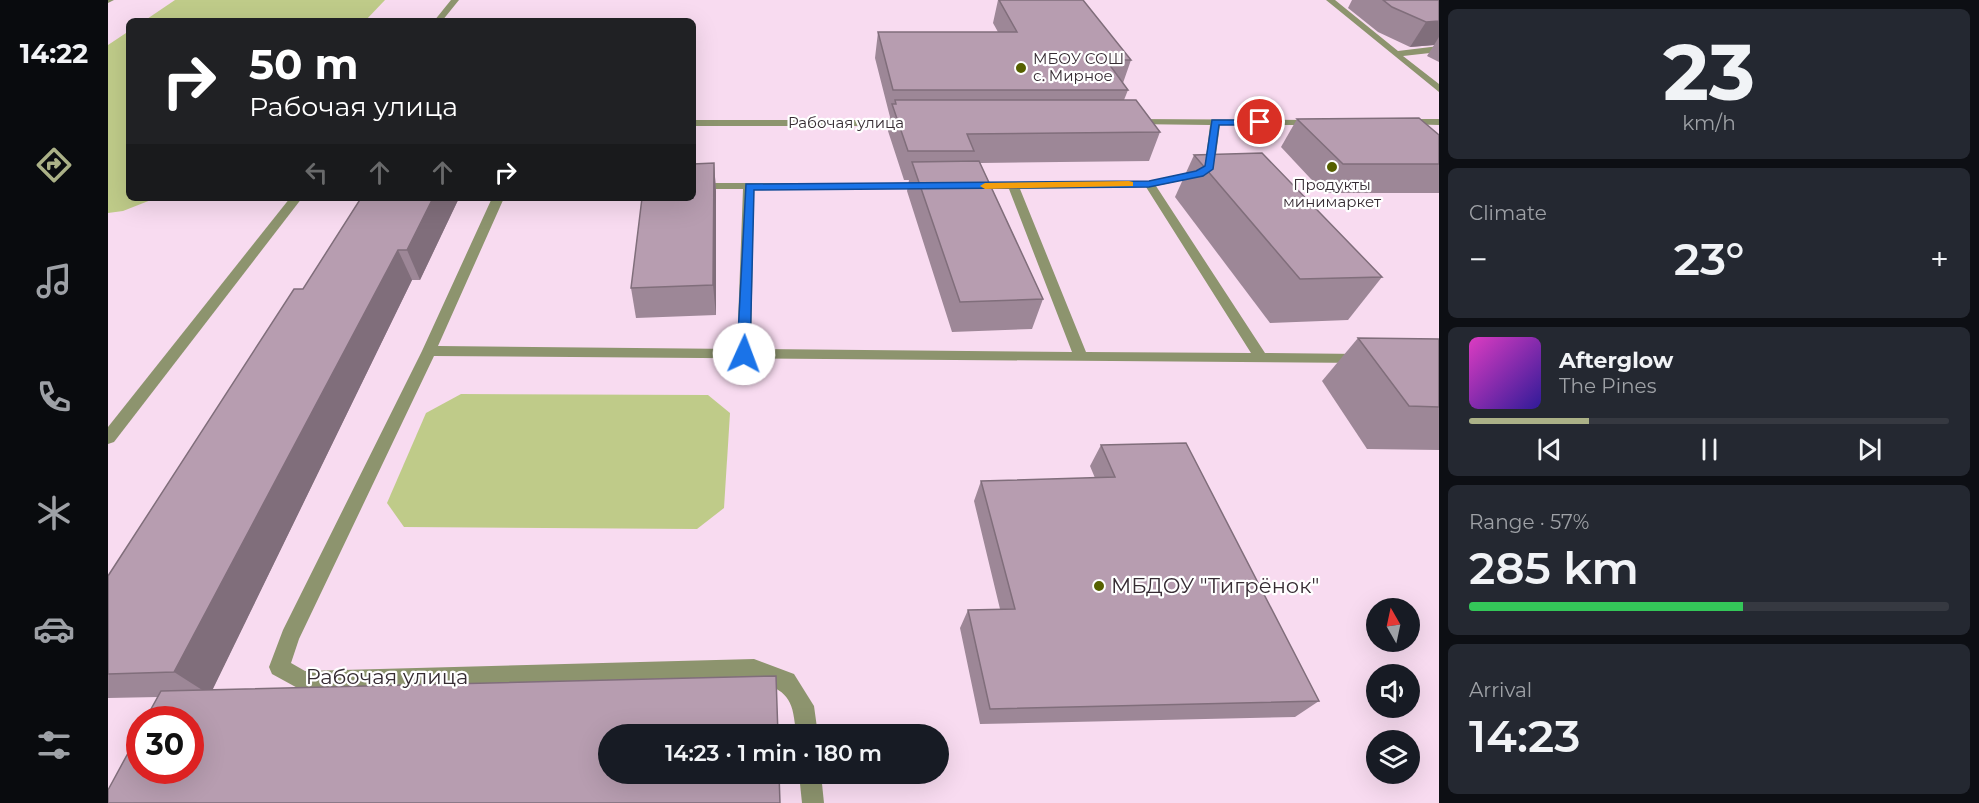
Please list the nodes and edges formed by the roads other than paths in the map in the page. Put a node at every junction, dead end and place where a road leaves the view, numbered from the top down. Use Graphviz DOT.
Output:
graph roads {
  1 [pos="455,0"];
  2 [pos="1329,0"];
  3 [pos="440,18"];
  4 [pos="1439,49"];
  5 [pos="1396,54"];
  6 [pos="1439,89"];
  7 [pos="1120,122"];
  8 [pos="1215,122"];
  9 [pos="1321,122"];
  10 [pos="1392,122"];
  11 [pos="1439,122"];
  12 [pos="696,123"];
  13 [pos="918,123"];
  14 [pos="1149,184"];
  15 [pos="696,186"];
  16 [pos="1013,186"];
  17 [pos="749,187"];
  18 [pos="294,201"];
  19 [pos="497,201"];
  20 [pos="429,351"];
  21 [pos="744,354"];
  22 [pos="1081,356"];
  23 [pos="1261,358"];
  24 [pos="1380,359"];
  25 [pos="108,438"];
  26 [pos="806,724"];
  27 [pos="811,784"];
  28 [pos="813,803"];
  1 -- 3 [label="street"];
  2 -- 5 [label="street"];
  4 -- 5 [label="street"];
  5 -- 6 [label="street"];
  7 -- 8 [label="street"];
  8 -- 9 [label="street"];
  8 -- 14 [label="street"];
  10 -- 11 [label="street"];
  12 -- 13 [label="street, Рабочая улица"];
  14 -- 16 [label="street"];
  14 -- 23 [label="street"];
  15 -- 17 [label="street"];
  16 -- 17 [label="street"];
  16 -- 22 [label="street"];
  17 -- 21 [label="street"];
  18 -- 25 [label="street"];
  19 -- 20 [label="street, Рабочая улица"];
  20 -- 21 [label="street"];
  20 -- 26 [label="street, Рабочая улица"];
  21 -- 22 [label="street"];
  22 -- 23 [label="street"];
  23 -- 24 [label="street"];
  27 -- 28 [label="street"];
}
